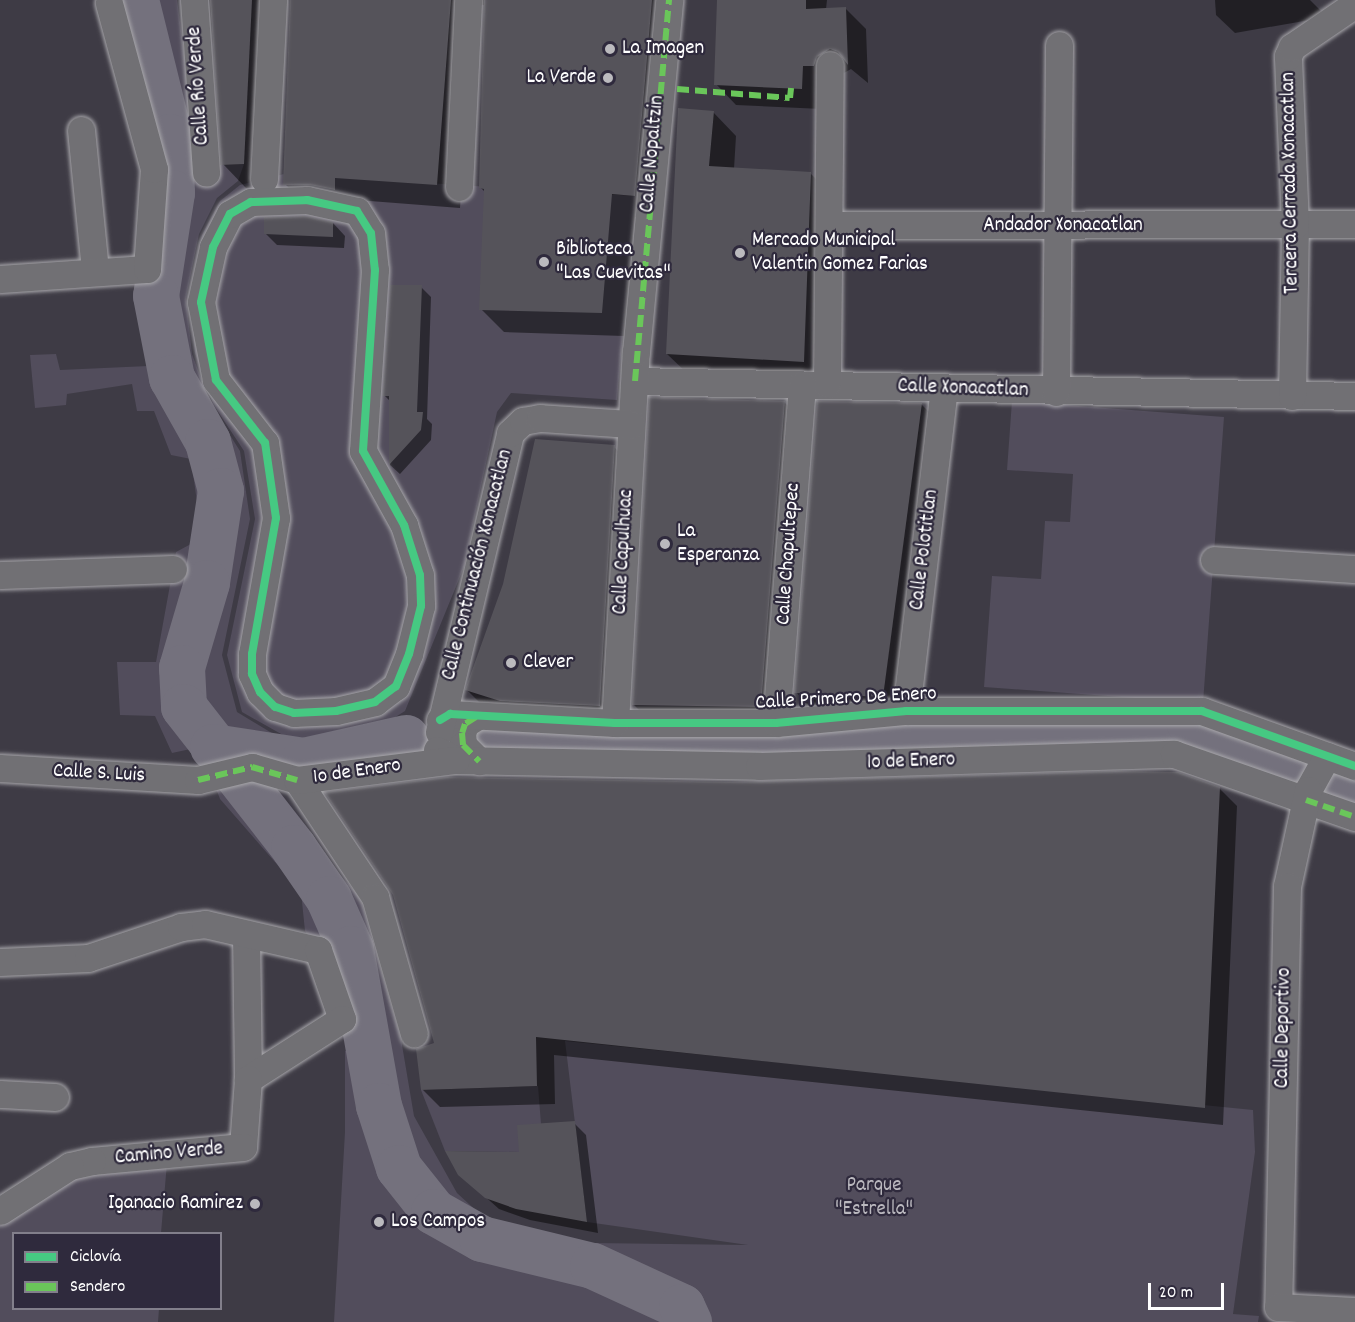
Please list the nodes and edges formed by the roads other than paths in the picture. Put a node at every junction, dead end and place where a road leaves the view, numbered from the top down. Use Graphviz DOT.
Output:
graph roads {
  1 [pos="194,0"];
  2 [pos="273,0"];
  3 [pos="468,0"];
  4 [pos="669,0"];
  5 [pos="109,3"];
  6 [pos="1355,4"];
  7 [pos="1059,45"];
  8 [pos="830,65"];
  9 [pos="81,130"];
  10 [pos="206,172"];
  11 [pos="264,179"];
  12 [pos="459,187"];
  13 [pos="1355,224"];
  14 [pos="830,225"];
  15 [pos="1295,225"];
  16 [pos="1058,226"];
  17 [pos="95,270"];
  18 [pos="0,279"];
  19 [pos="372,311"];
  20 [pos="634,381"];
  21 [pos="815,384"];
  22 [pos="944,389"];
  23 [pos="1056,392"];
  24 [pos="1292,396"];
  25 [pos="1355,396"];
  26 [pos="631,424"];
  27 [pos="1214,560"];
  28 [pos="173,569"];
  29 [pos="1355,569"];
  30 [pos="0,575"];
  31 [pos="906,711"];
  32 [pos="476,717"];
  33 [pos="440,720"];
  34 [pos="615,723"];
  35 [pos="776,723"];
  36 [pos="447,759"];
  37 [pos="1324,760"];
  38 [pos="1355,766"];
  39 [pos="0,768"];
  40 [pos="297,780"];
  41 [pos="1307,795"];
  42 [pos="1355,817"];
  43 [pos="246,934"];
  44 [pos="0,962"];
  45 [pos="414,1034"];
  46 [pos="248,1079"];
  47 [pos="0,1094"];
  48 [pos="55,1097"];
  49 [pos="0,1211"];
  50 [pos="1355,1311"];
  1 -- 10 [label="street, Calle Río Verde"];
  2 -- 11 [label="street"];
  3 -- 12 [label="street"];
  4 -- 20 [label="street, Calle Nopaltzin"];
  5 -- 17 [label="street"];
  6 -- 15 [label="street, Tercera Cerrada Xonacatlan"];
  7 -- 16 [label="street"];
  8 -- 14 [label="street, Calle Chapultepec"];
  9 -- 17 [label="street"];
  13 -- 15 [label="street, Andador Xonacatlan"];
  14 -- 16 [label="street, Andador Xonacatlan"];
  14 -- 21 [label="street, Calle Chapultepec"];
  15 -- 16 [label="street, Andador Xonacatlan"];
  15 -- 24 [label="street, Tercera Cerrada Xonacatlan"];
  16 -- 23 [label="street"];
  17 -- 18 [label="street"];
  19 -- 19 [label="street"];
  20 -- 21 [label="street, Calle Xonacatlan"];
  20 -- 26 [label="street, Calle Capulhuac"];
  21 -- 22 [label="street, Calle Xonacatlan"];
  21 -- 35 [label="street, Calle Chapultepec"];
  22 -- 23 [label="street, Calle Xonacatlan"];
  22 -- 31 [label="street, Calle Polotitlan"];
  23 -- 24 [label="street, Calle Xonacatlan"];
  24 -- 25 [label="street, Calle Xonacatlan"];
  26 -- 33 [label="street, Calle Continuación Xonacatlan"];
  26 -- 34 [label="street, Calle Capulhuac"];
  27 -- 29 [label="street"];
  28 -- 30 [label="street"];
  31 -- 35 [label="street, Calle Primero De Enero"];
  31 -- 37 [label="street, Calle Primero De Enero"];
  32 -- 33 [label="street, Calle Primero De Enero"];
  32 -- 34 [label="street, Calle Primero De Enero"];
  32 -- 36 [label="street"];
  33 -- 36 [label="street, Calle Continuación Xonacatlan"];
  34 -- 35 [label="street, Calle Primero De Enero"];
  36 -- 40 [label="street, 1o de Enero"];
  36 -- 41 [label="street, 1o de Enero"];
  37 -- 38 [label="street, Calle Primero De Enero"];
  37 -- 41 [label="street, Calle Deportivo"];
  39 -- 40 [label="street, Calle S. Luis"];
  40 -- 45 [label="street"];
  41 -- 42 [label="street, 1o de Enero"];
  41 -- 50 [label="street, Calle Deportivo"];
  43 -- 44 [label="street"];
  43 -- 46 [label="street"];
  43 -- 46 [label="street"];
  46 -- 49 [label="street, Camino Verde"];
  47 -- 48 [label="street"];
}
